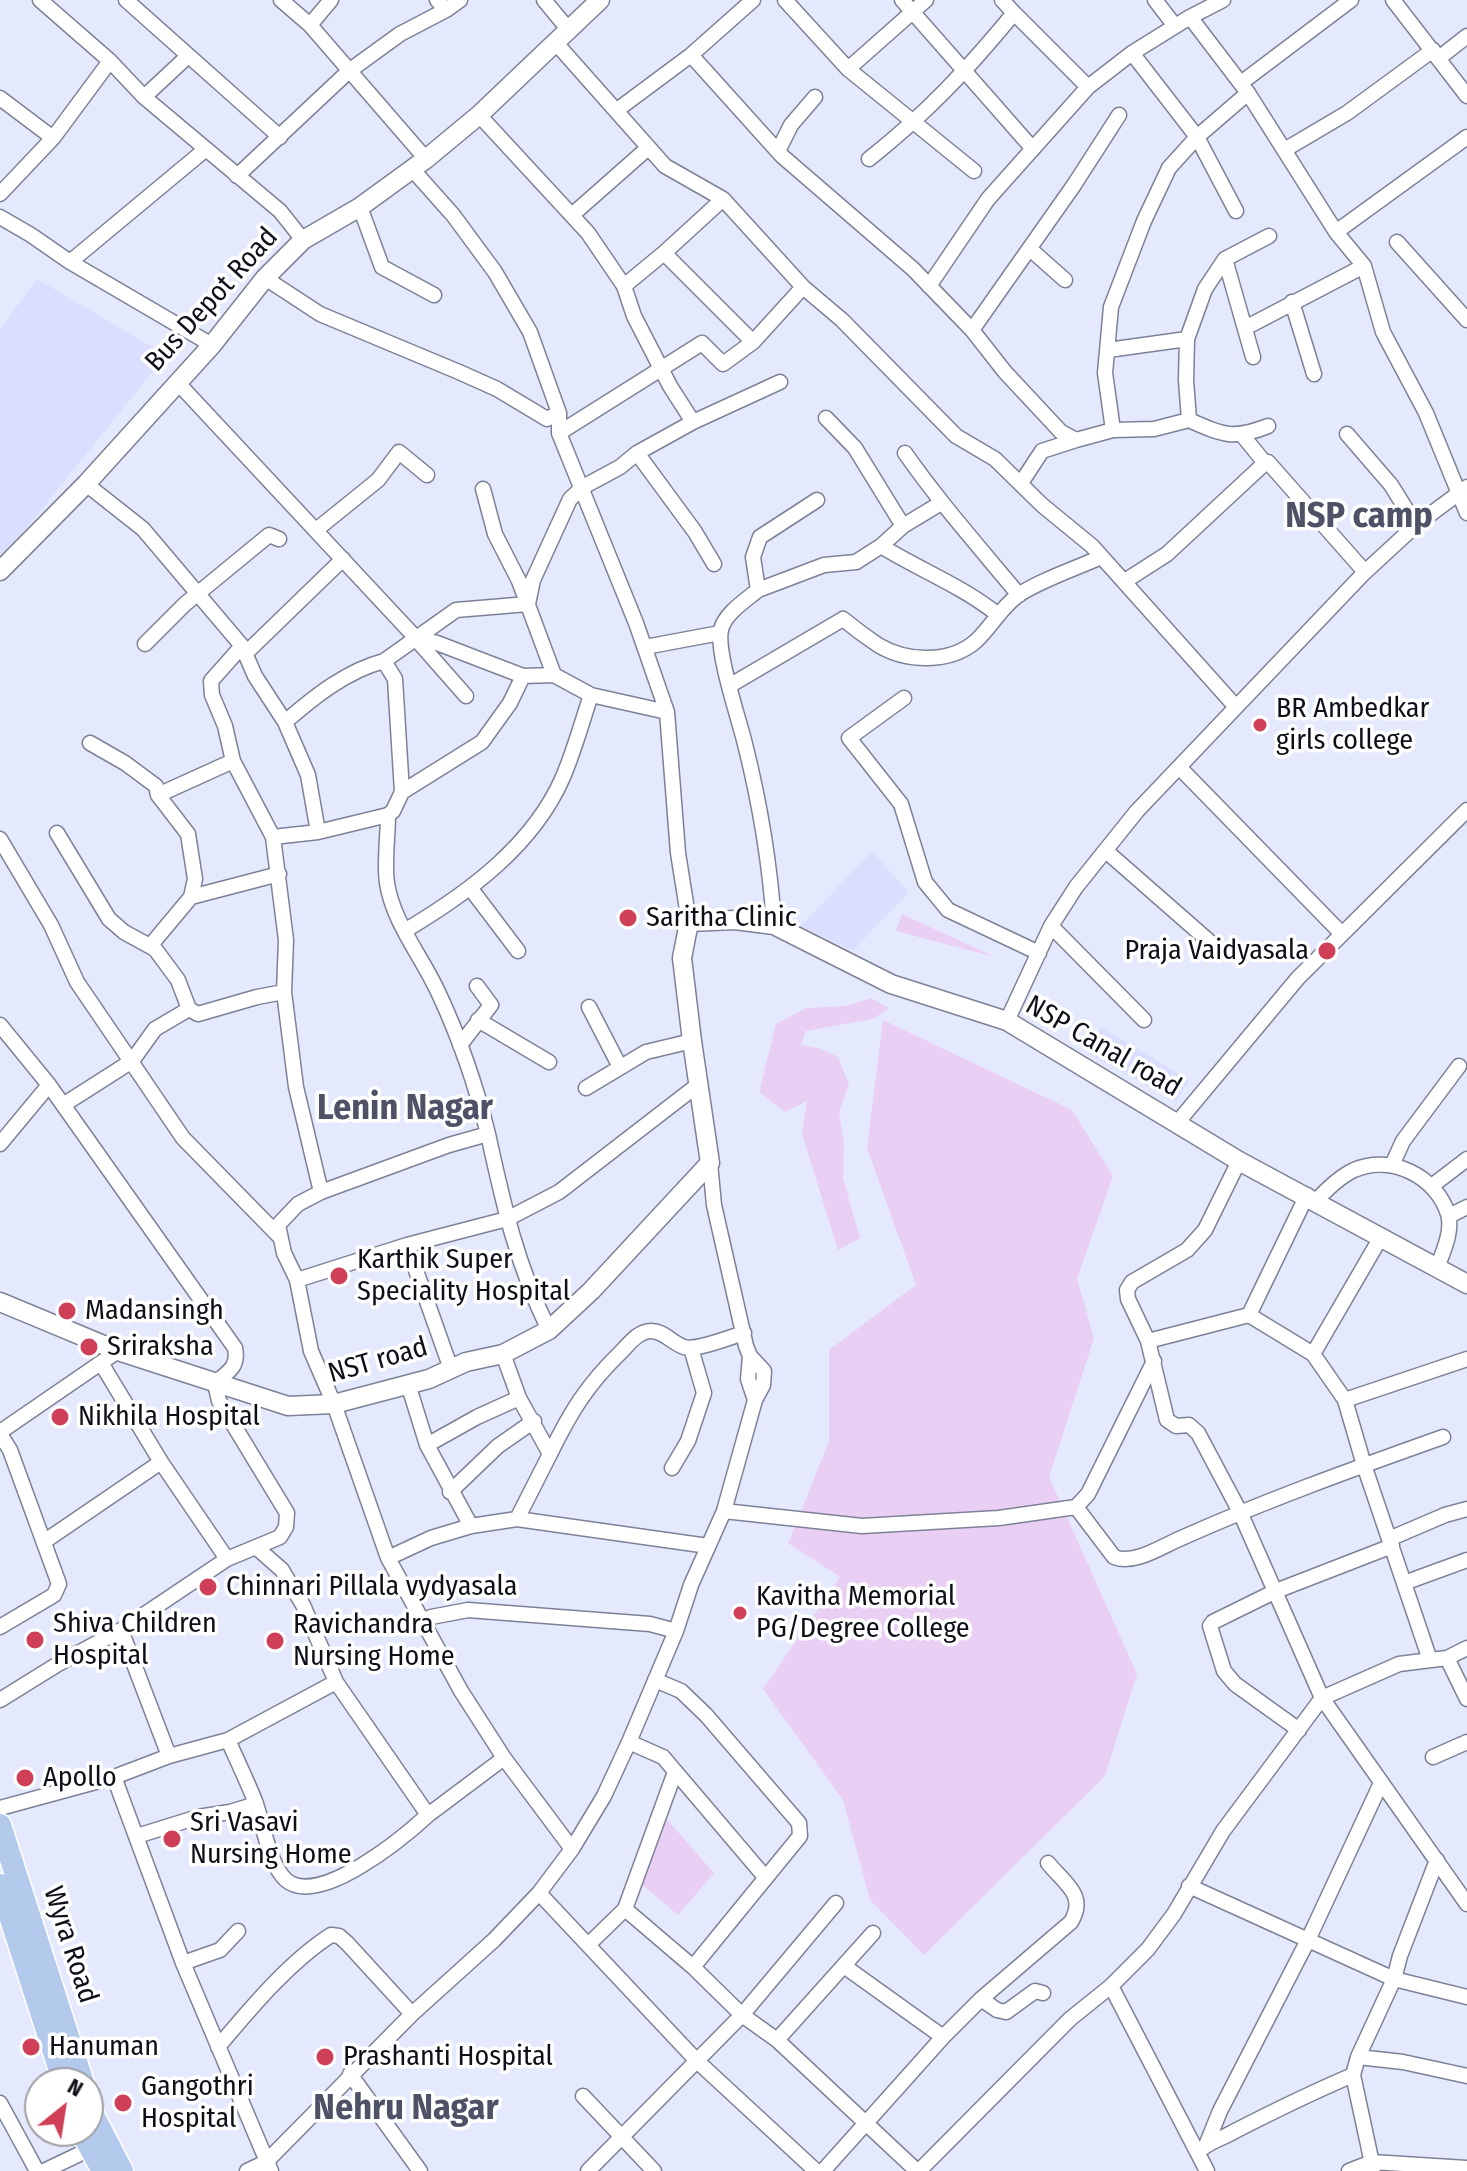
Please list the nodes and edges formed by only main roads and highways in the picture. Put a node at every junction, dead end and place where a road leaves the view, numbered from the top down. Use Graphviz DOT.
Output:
graph roads {
  1 [pos="0,1825"];
  2 [pos="0,1885"];
  3 [pos="59,2067"];
  4 [pos="78,2067"];
  5 [pos="104,2136"];
  6 [pos="90,2147"];
  7 [pos="103,2171"];
  8 [pos="122,2171"];
  1 -- 4 [label="main road, Wyra Road"];
  2 -- 3 [label="main road, Wyra Road"];
  5 -- 8 [label="main road"];
  6 -- 7 [label="main road"];
}
